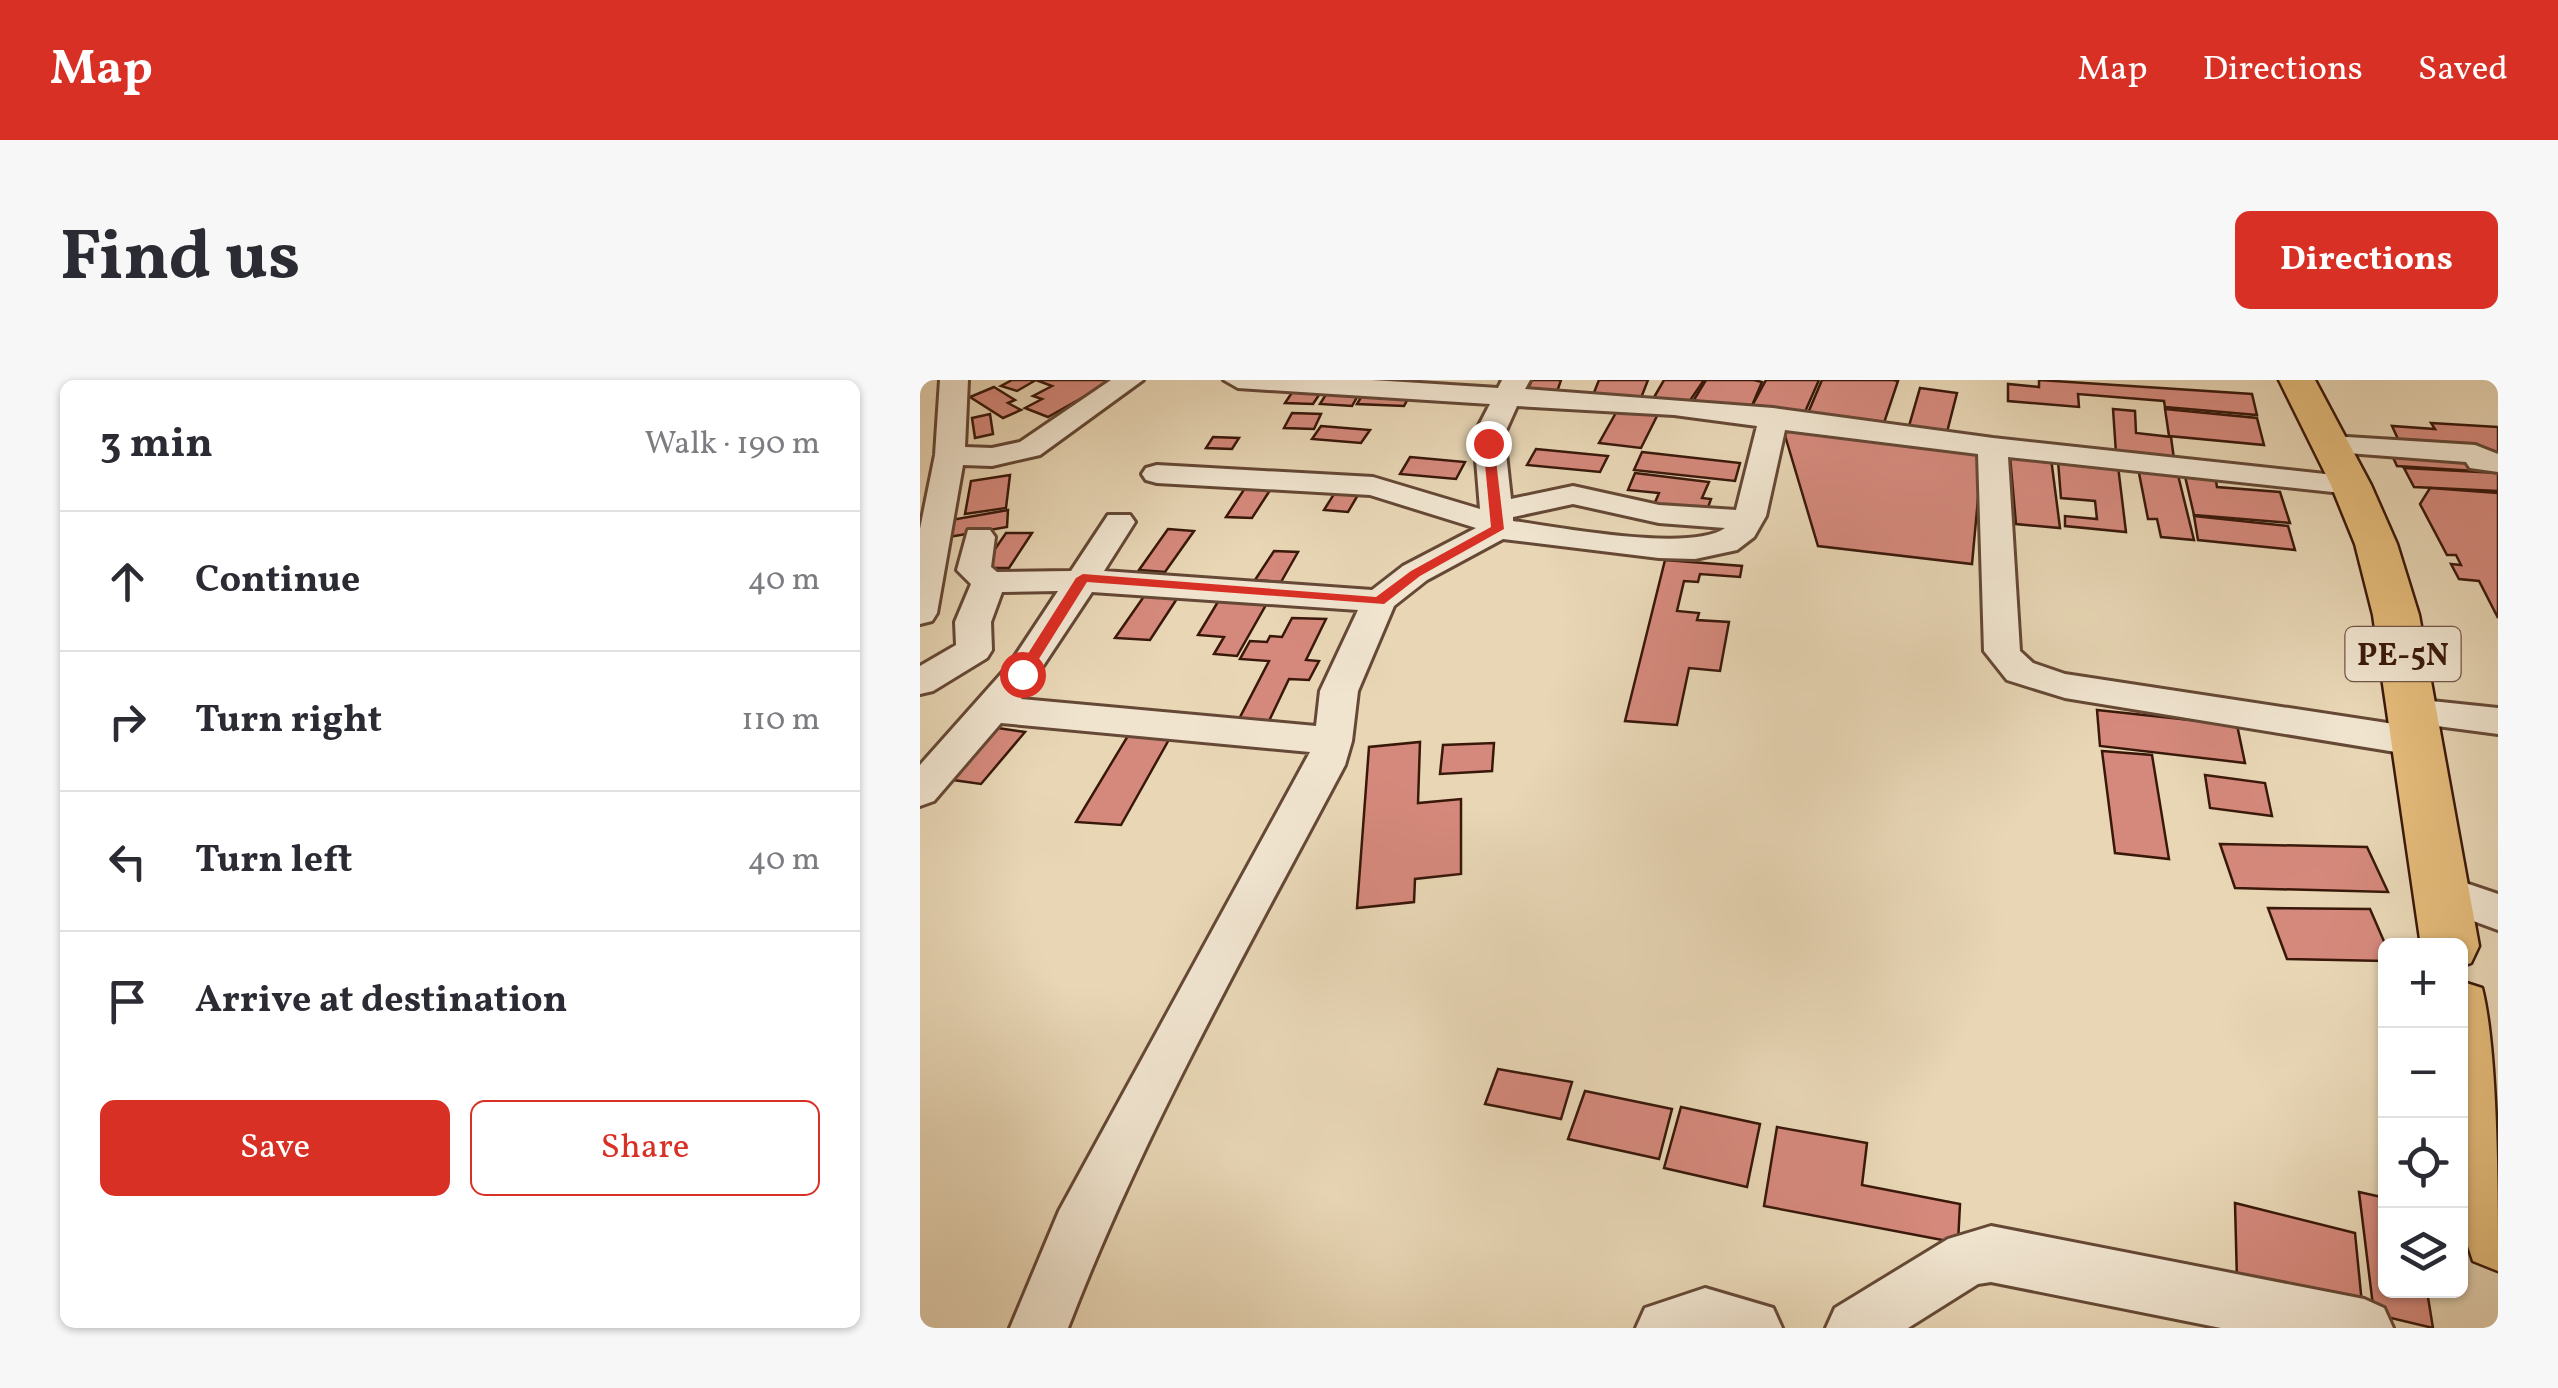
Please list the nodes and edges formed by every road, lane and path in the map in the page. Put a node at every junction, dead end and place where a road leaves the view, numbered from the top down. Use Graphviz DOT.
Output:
graph roads {
  1 [pos="954,380"];
  2 [pos="1129,380"];
  3 [pos="1238,380"];
  4 [pos="2298,380"];
  5 [pos="1512,388"];
  6 [pos="1773,417"];
  7 [pos="1993,447"];
  8 [pos="950,454"];
  9 [pos="2498,463"];
  10 [pos="2341,465"];
  11 [pos="1158,474"];
  12 [pos="1497,521"];
  13 [pos="1119,522"];
  14 [pos="979,537"];
  15 [pos="922,576"];
  16 [pos="1083,578"];
  17 [pos="989,582"];
  18 [pos="1379,601"];
  19 [pos="920,614"];
  20 [pos="920,682"];
  21 [pos="993,709"];
  22 [pos="2498,721"];
  23 [pos="2416,727"];
  24 [pos="1333,741"];
  25 [pos="920,790"];
  26 [pos="2442,892"];
  27 [pos="2498,912"];
  28 [pos="2449,938"];
  29 [pos="2463,1028"];
  30 [pos="2498,1236"];
  31 [pos="1039,1328"];
  32 [pos="1665,1328"];
  33 [pos="1752,1328"];
  34 [pos="1855,1328"];
  35 [pos="2364,1328"];
  1 -- 8 [label="street"];
  2 -- 8 [label="street"];
  3 -- 5 [label="street"];
  4 -- 10 [label="highway, PE-5N"];
  5 -- 6 [label="street"];
  5 -- 12 [label="street"];
  6 -- 7 [label="street"];
  6 -- 12 [label="street"];
  7 -- 10 [label="street"];
  7 -- 23 [label="street"];
  8 -- 15 [label="street"];
  9 -- 10 [label="street"];
  10 -- 23 [label="highway, PE-5N"];
  11 -- 12 [label="street"];
  12 -- 18 [label="street"];
  13 -- 16 [label="street"];
  14 -- 17 [label="street"];
  15 -- 19 [label="street"];
  16 -- 17 [label="street"];
  16 -- 18 [label="street"];
  16 -- 21 [label="street"];
  17 -- 20 [label="street"];
  18 -- 24 [label="street"];
  21 -- 24 [label="street"];
  21 -- 25 [label="street"];
  22 -- 23 [label="street"];
  23 -- 26 [label="highway, PE-5N"];
  24 -- 31 [label="street"];
  26 -- 27 [label="street"];
  26 -- 28 [label="highway, PE-5N"];
  29 -- 30 [label="highway"];
  32 -- 33 [label="street"];
  34 -- 35 [label="street"];
}
